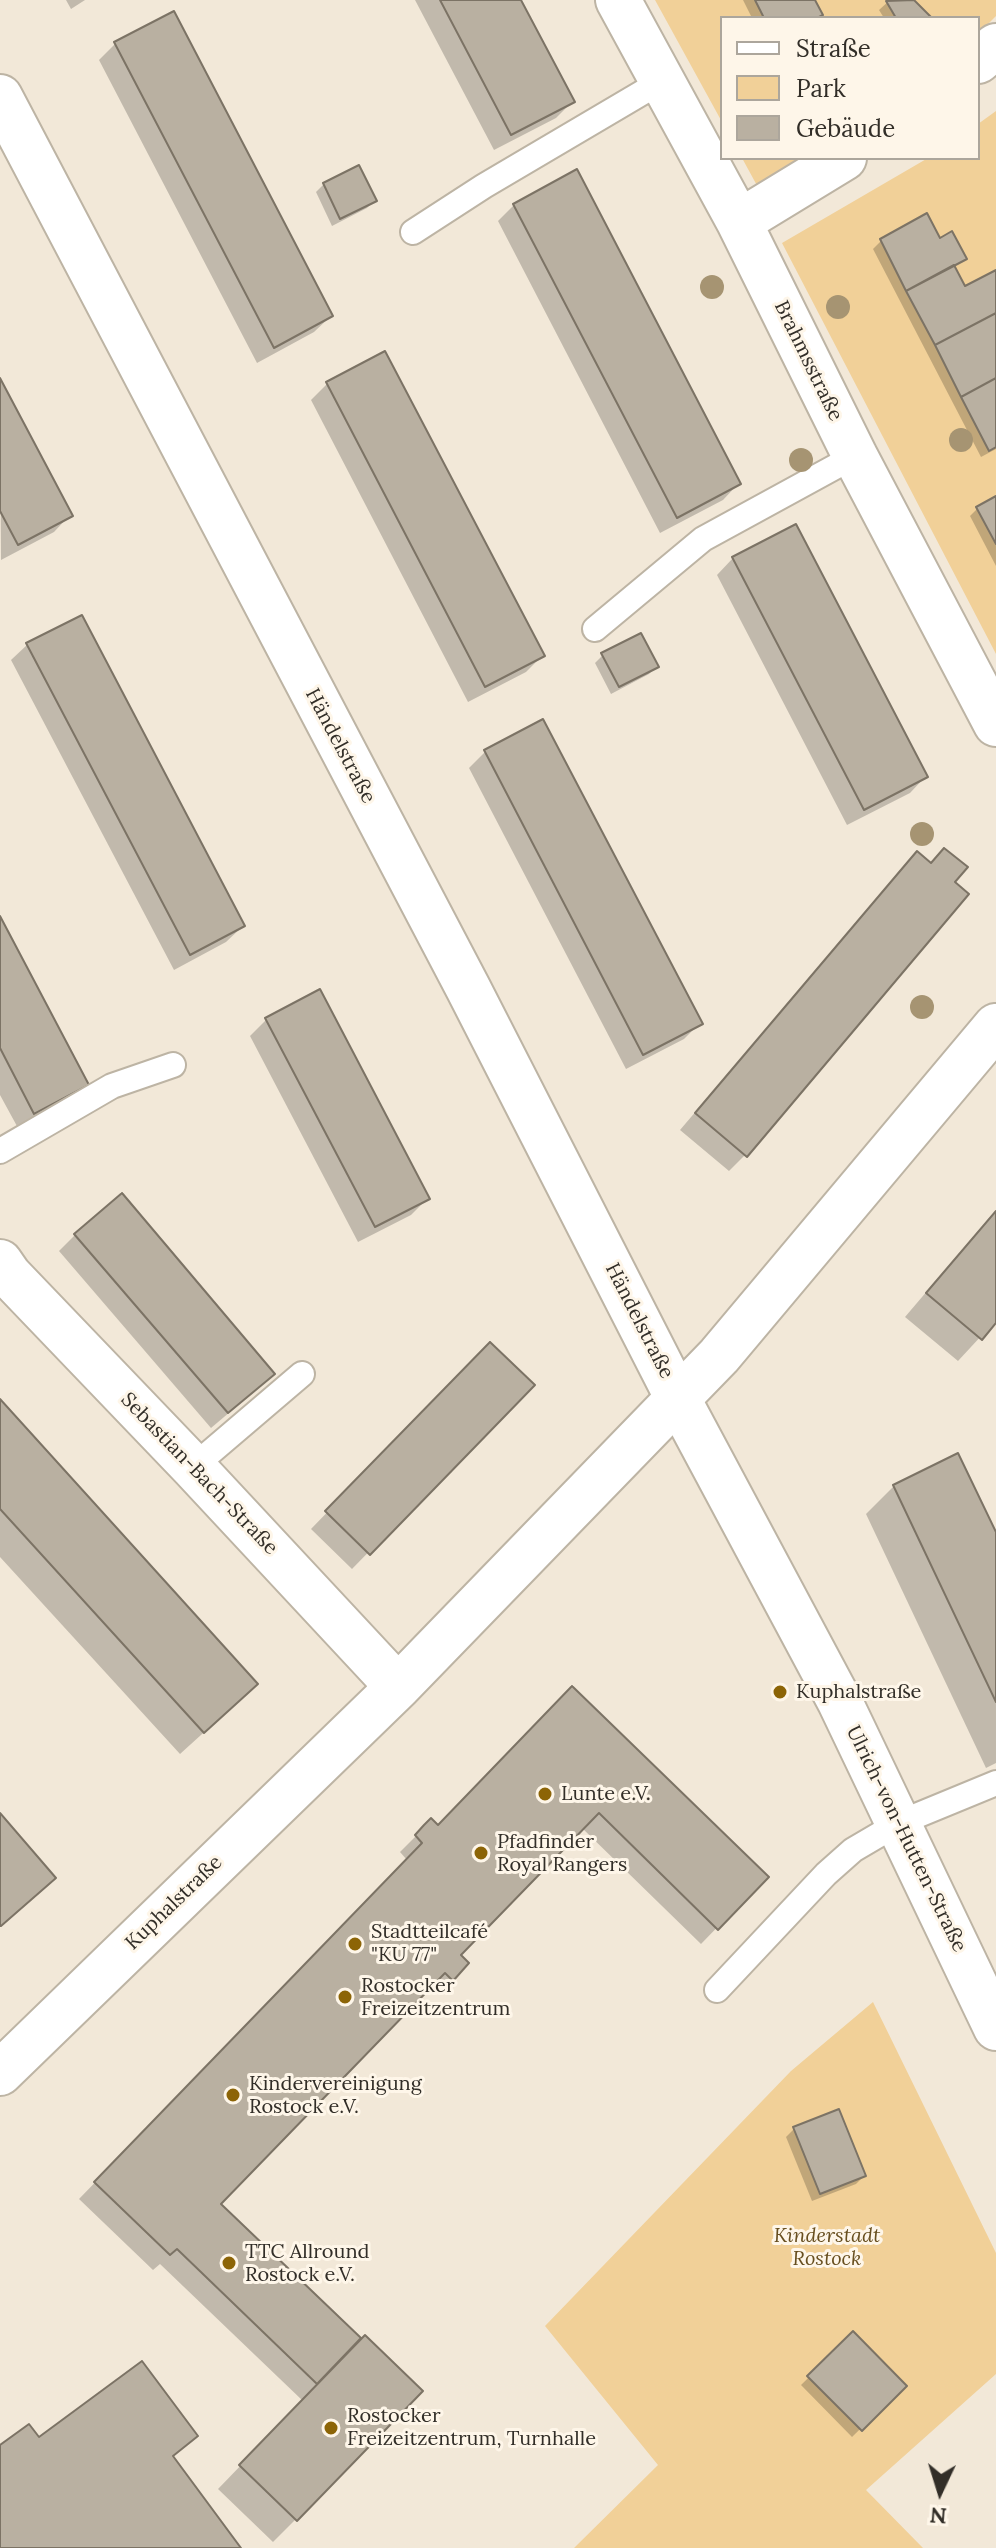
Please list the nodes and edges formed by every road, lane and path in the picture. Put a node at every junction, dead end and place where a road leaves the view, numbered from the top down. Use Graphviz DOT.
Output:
graph roads {
  1 [pos="618,0"];
  2 [pos="996,46"];
  3 [pos="980,59"];
  4 [pos="662,81"];
  5 [pos="0,97"];
  6 [pos="841,160"];
  7 [pos="739,222"];
  8 [pos="413,232"];
  9 [pos="855,456"];
  10 [pos="595,629"];
  11 [pos="996,724"];
  12 [pos="996,1026"];
  13 [pos="173,1065"];
  14 [pos="0,1151"];
  15 [pos="3,1273"];
  16 [pos="302,1374"];
  17 [pos="677,1397"];
  18 [pos="193,1467"];
  19 [pos="398,1687"];
  20 [pos="996,1783"];
  21 [pos="899,1823"];
  22 [pos="717,1990"];
  23 [pos="996,2028"];
  24 [pos="0,2073"];
  1 -- 4 [label="street, Brahmsstraße"];
  2 -- 3 [label="street"];
  4 -- 7 [label="street, Brahmsstraße"];
  4 -- 8 [label="lane"];
  5 -- 17 [label="street, Händelstraße"];
  6 -- 7 [label="street"];
  7 -- 9 [label="street, Brahmsstraße"];
  9 -- 10 [label="lane"];
  9 -- 11 [label="street, Brahmsstraße"];
  12 -- 17 [label="street, Kuphalstraße"];
  13 -- 14 [label="lane"];
  15 -- 18 [label="street, Sebastian-Bach-Straße"];
  16 -- 18 [label="lane"];
  17 -- 19 [label="street, Kuphalstraße"];
  17 -- 21 [label="street, Ulrich-von-Hutten-Straße"];
  18 -- 19 [label="street, Sebastian-Bach-Straße"];
  19 -- 24 [label="street, Kuphalstraße"];
  20 -- 21 [label="lane"];
  21 -- 22 [label="lane"];
  21 -- 23 [label="street, Ulrich-von-Hutten-Straße"];
}
